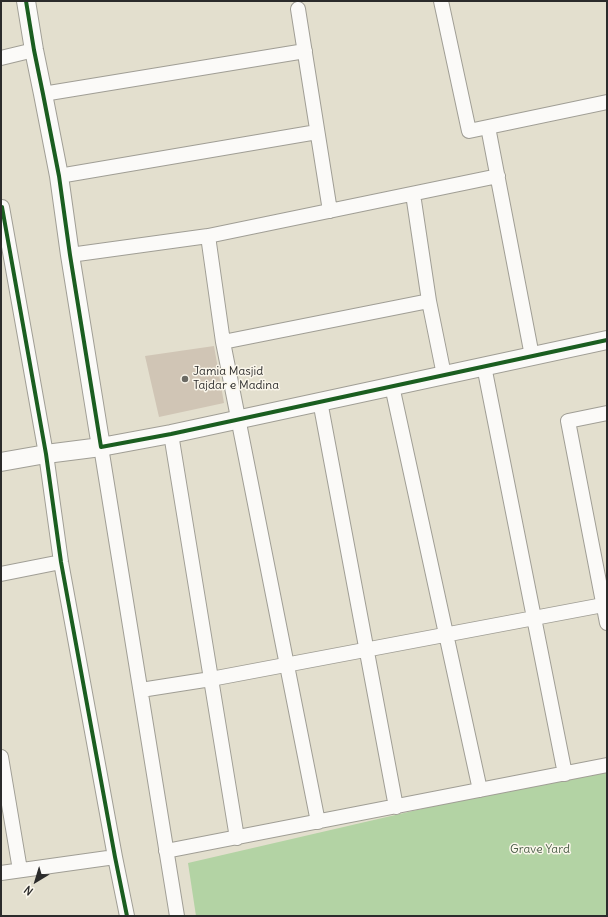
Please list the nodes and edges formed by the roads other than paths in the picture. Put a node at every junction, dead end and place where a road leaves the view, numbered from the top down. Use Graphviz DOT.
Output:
graph roads {
  1 [pos="26,1"];
  2 [pos="440,1"];
  3 [pos="298,9"];
  4 [pos="34,50"];
  5 [pos="305,51"];
  6 [pos="1,58"];
  7 [pos="44,94"];
  8 [pos="607,102"];
  9 [pos="488,128"];
  10 [pos="317,132"];
  11 [pos="59,176"];
  12 [pos="498,176"];
  13 [pos="413,194"];
  14 [pos="1,206"];
  15 [pos="330,211"];
  16 [pos="208,236"];
  17 [pos="70,255"];
  18 [pos="429,301"];
  19 [pos="607,340"];
  20 [pos="223,342"];
  21 [pos="532,356"];
  22 [pos="484,366"];
  23 [pos="444,375"];
  24 [pos="392,386"];
  25 [pos="320,401"];
  26 [pos="607,413"];
  27 [pos="238,419"];
  28 [pos="171,434"];
  29 [pos="101,447"];
  30 [pos="46,454"];
  31 [pos="1,462"];
  32 [pos="61,562"];
  33 [pos="1,574"];
  34 [pos="603,605"];
  35 [pos="534,618"];
  36 [pos="607,623"];
  37 [pos="446,635"];
  38 [pos="366,649"];
  39 [pos="287,664"];
  40 [pos="211,679"];
  41 [pos="141,690"];
  42 [pos="1,757"];
  43 [pos="607,766"];
  44 [pos="564,774"];
  45 [pos="3,778"];
  46 [pos="480,790"];
  47 [pos="396,807"];
  48 [pos="318,822"];
  49 [pos="237,838"];
  50 [pos="166,851"];
  51 [pos="115,857"];
  52 [pos="20,870"];
  53 [pos="1,873"];
  54 [pos="127,916"];
  55 [pos="177,916"];
  1 -- 4 [label="street"];
  2 -- 9 [label="street"];
  3 -- 5 [label="street"];
  4 -- 6 [label="street"];
  4 -- 7 [label="street"];
  5 -- 7 [label="street"];
  5 -- 10 [label="street"];
  7 -- 11 [label="street"];
  8 -- 9 [label="street"];
  9 -- 12 [label="street"];
  10 -- 11 [label="street"];
  10 -- 15 [label="street"];
  11 -- 17 [label="street"];
  12 -- 13 [label="street"];
  12 -- 21 [label="street"];
  13 -- 15 [label="street"];
  13 -- 18 [label="street"];
  14 -- 30 [label="street"];
  15 -- 16 [label="street"];
  16 -- 17 [label="street"];
  16 -- 20 [label="street"];
  17 -- 29 [label="street"];
  18 -- 20 [label="street"];
  18 -- 23 [label="street"];
  19 -- 21 [label="street"];
  20 -- 27 [label="street"];
  21 -- 22 [label="street"];
  22 -- 23 [label="street"];
  22 -- 35 [label="street"];
  23 -- 24 [label="street"];
  24 -- 25 [label="street"];
  24 -- 37 [label="street"];
  25 -- 27 [label="street"];
  25 -- 38 [label="street"];
  26 -- 34 [label="street"];
  27 -- 28 [label="street"];
  27 -- 39 [label="street"];
  28 -- 29 [label="street"];
  28 -- 40 [label="street"];
  29 -- 30 [label="street"];
  29 -- 41 [label="street"];
  30 -- 31 [label="street"];
  30 -- 32 [label="street"];
  32 -- 33 [label="street"];
  32 -- 51 [label="street"];
  34 -- 35 [label="street"];
  34 -- 36 [label="street"];
  35 -- 37 [label="street"];
  35 -- 44 [label="street"];
  37 -- 38 [label="street"];
  37 -- 46 [label="street"];
  38 -- 39 [label="street"];
  38 -- 47 [label="street"];
  39 -- 40 [label="street"];
  39 -- 48 [label="street"];
  40 -- 41 [label="street"];
  40 -- 49 [label="street"];
  41 -- 50 [label="street"];
  42 -- 45 [label="street"];
  43 -- 44 [label="street"];
  44 -- 46 [label="street"];
  45 -- 52 [label="street"];
  46 -- 47 [label="street"];
  47 -- 48 [label="street"];
  48 -- 49 [label="street"];
  49 -- 50 [label="street"];
  50 -- 55 [label="street"];
  51 -- 52 [label="street"];
  51 -- 54 [label="street"];
  52 -- 53 [label="street"];
}
